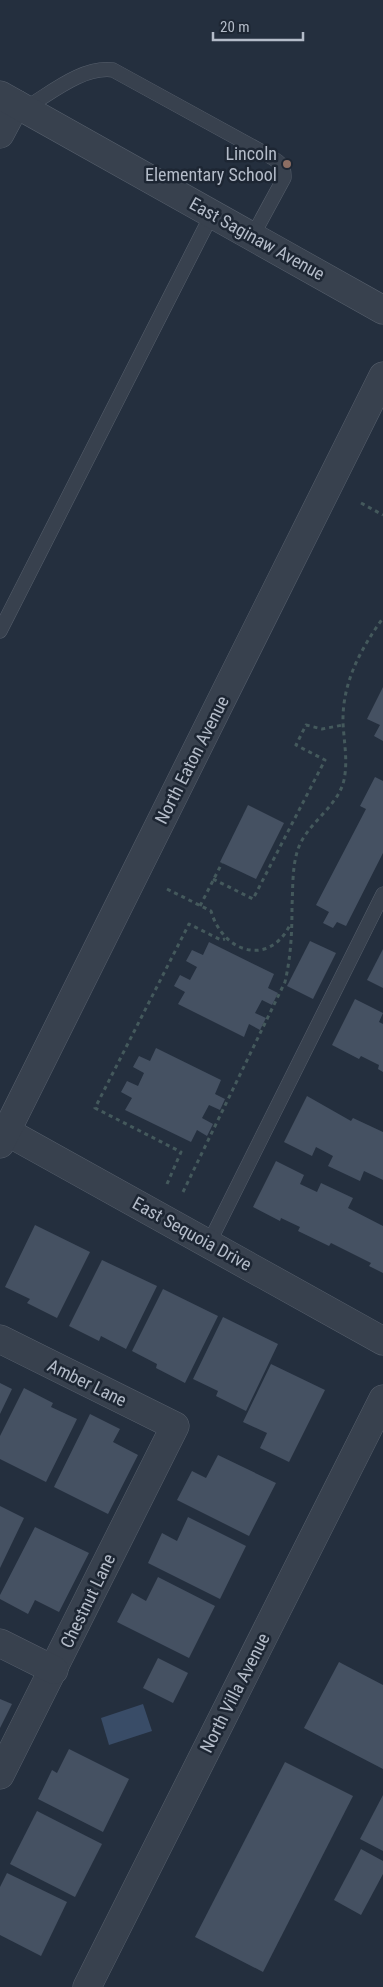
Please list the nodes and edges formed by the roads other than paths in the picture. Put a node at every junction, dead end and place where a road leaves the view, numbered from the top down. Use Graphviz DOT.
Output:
graph roads {
  1 [pos="13,103"];
  2 [pos="0,134"];
  3 [pos="212,214"];
  4 [pos="252,237"];
  5 [pos="383,310"];
  6 [pos="383,376"];
  7 [pos="0,631"];
  8 [pos="383,894"];
  9 [pos="2,1134"];
  10 [pos="209,1242"];
  11 [pos="0,1339"];
  12 [pos="383,1341"];
  13 [pos="383,1399"];
  14 [pos="175,1426"];
  15 [pos="0,1643"];
  16 [pos="54,1670"];
  17 [pos="0,1775"];
  18 [pos="87,1987"];
  1 -- 2 [label="street"];
  1 -- 3 [label="street, East Saginaw Avenue"];
  1 -- 4 [label="lane"];
  3 -- 4 [label="street, East Saginaw Avenue"];
  3 -- 7 [label="lane"];
  4 -- 5 [label="street, East Saginaw Avenue"];
  6 -- 9 [label="street, North Eaton Avenue"];
  8 -- 10 [label="lane"];
  9 -- 10 [label="street, East Sequoia Drive"];
  10 -- 12 [label="street, East Sequoia Drive"];
  11 -- 14 [label="street, Amber Lane"];
  13 -- 18 [label="street, North Villa Avenue"];
  14 -- 16 [label="street, Chestnut Lane"];
  15 -- 16 [label="street"];
  16 -- 17 [label="street, Chestnut Lane"];
}
